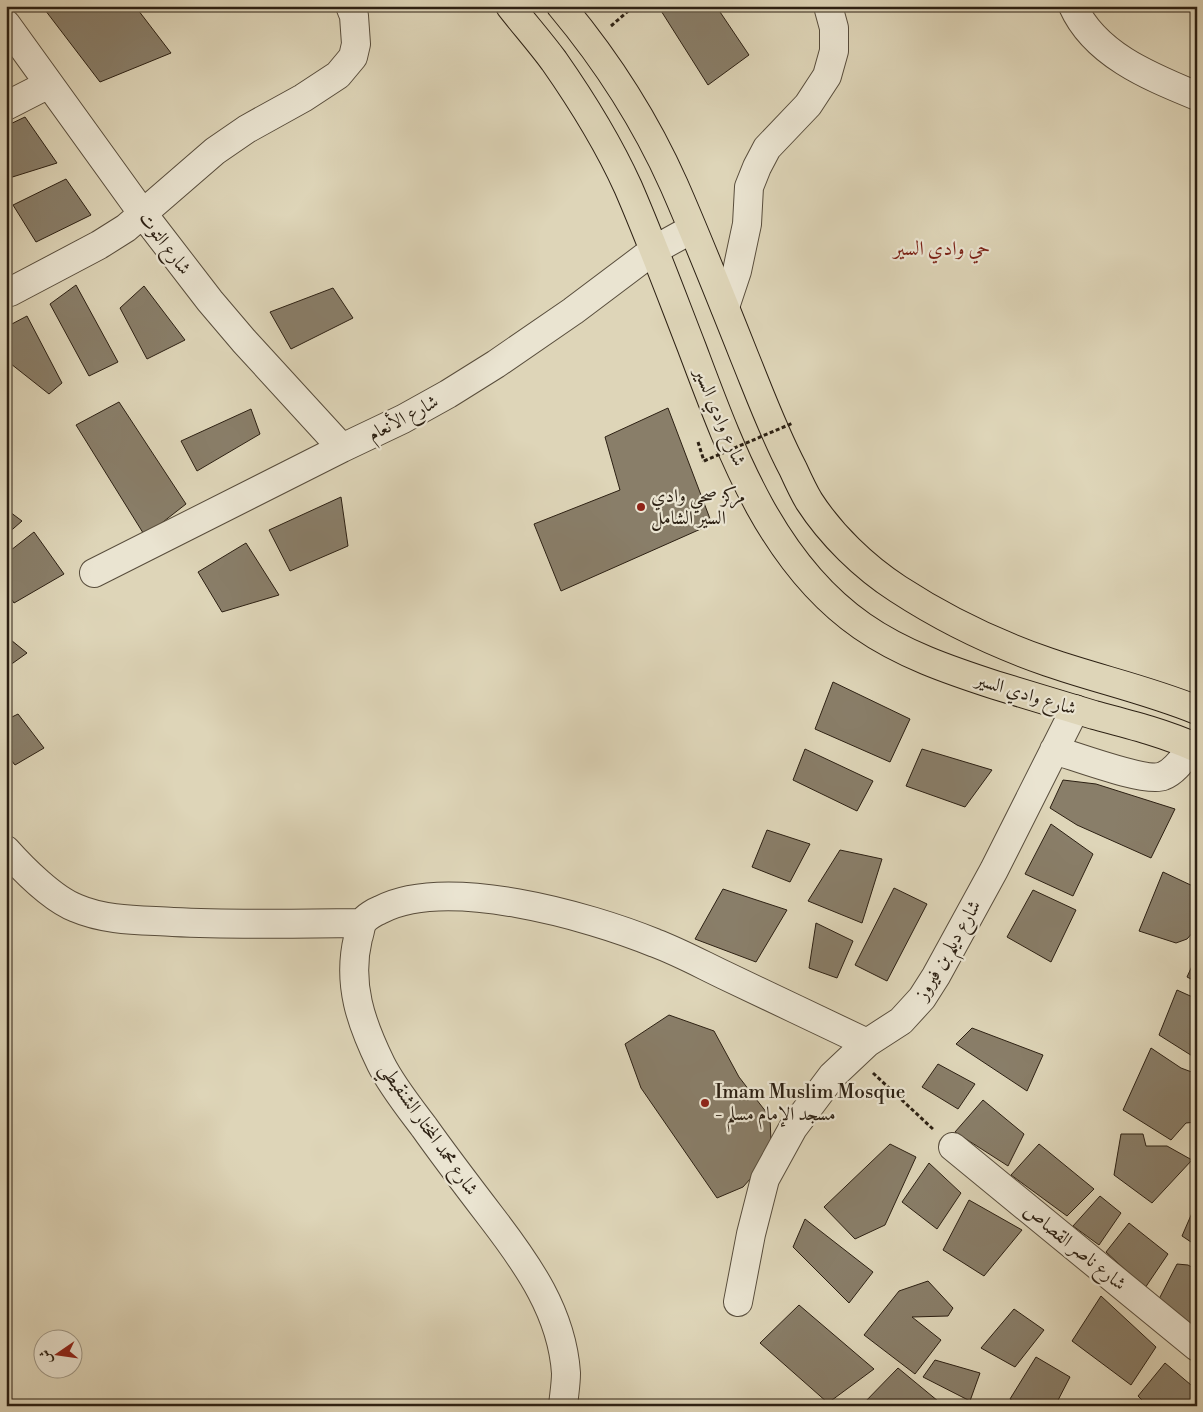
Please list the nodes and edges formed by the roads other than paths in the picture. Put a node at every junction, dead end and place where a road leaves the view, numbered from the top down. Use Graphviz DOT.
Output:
graph roads {
  1 [pos="350,6"];
  2 [pos="510,6"];
  3 [pos="561,6"];
  4 [pos="828,6"];
  5 [pos="1072,6"];
  6 [pos="6,24"];
  7 [pos="49,84"];
  8 [pos="1197,96"];
  9 [pos="6,106"];
  10 [pos="143,214"];
  11 [pos="692,229"];
  12 [pos="654,250"];
  13 [pos="10,292"];
  14 [pos="724,307"];
  15 [pos="342,448"];
  16 [pos="94,574"];
  17 [pos="1075,709"];
  18 [pos="1197,710"];
  19 [pos="1195,747"];
  20 [pos="1054,750"];
  21 [pos="6,850"];
  22 [pos="362,923"];
  23 [pos="860,1050"];
  24 [pos="953,1147"];
  25 [pos="738,1302"];
  26 [pos="1197,1347"];
  27 [pos="563,1406"];
  1 -- 10 [label="street"];
  2 -- 12 [label="main road, شارع وادي السير"];
  3 -- 11 [label="main road, شارع وادي السير"];
  4 -- 14 [label="street"];
  5 -- 8 [label="street"];
  6 -- 7 [label="street, شارع التوت"];
  7 -- 9 [label="street"];
  7 -- 10 [label="street, شارع التوت"];
  10 -- 13 [label="street"];
  10 -- 15 [label="street, شارع التوت"];
  11 -- 12 [label="street, شارع الأنعام"];
  11 -- 14 [label="main road, شارع وادي السير"];
  12 -- 15 [label="street, شارع الأنعام"];
  12 -- 17 [label="main road, شارع وادي السير"];
  14 -- 18 [label="main road, شارع وادي السير"];
  15 -- 16 [label="street, شارع الأنعام"];
  17 -- 19 [label="main road, شارع وادي السير"];
  17 -- 20 [label="street, شارع ديلم بن فيروز"];
  19 -- 20 [label="street"];
  20 -- 23 [label="street, شارع ديلم بن فيروز"];
  21 -- 22 [label="street"];
  22 -- 23 [label="street"];
  22 -- 27 [label="street, شارع محمد المختار الشنقيطي"];
  23 -- 25 [label="street, شارع ديلم بن فيروز"];
  24 -- 26 [label="street, شارع ناصر القصاص"];
}
